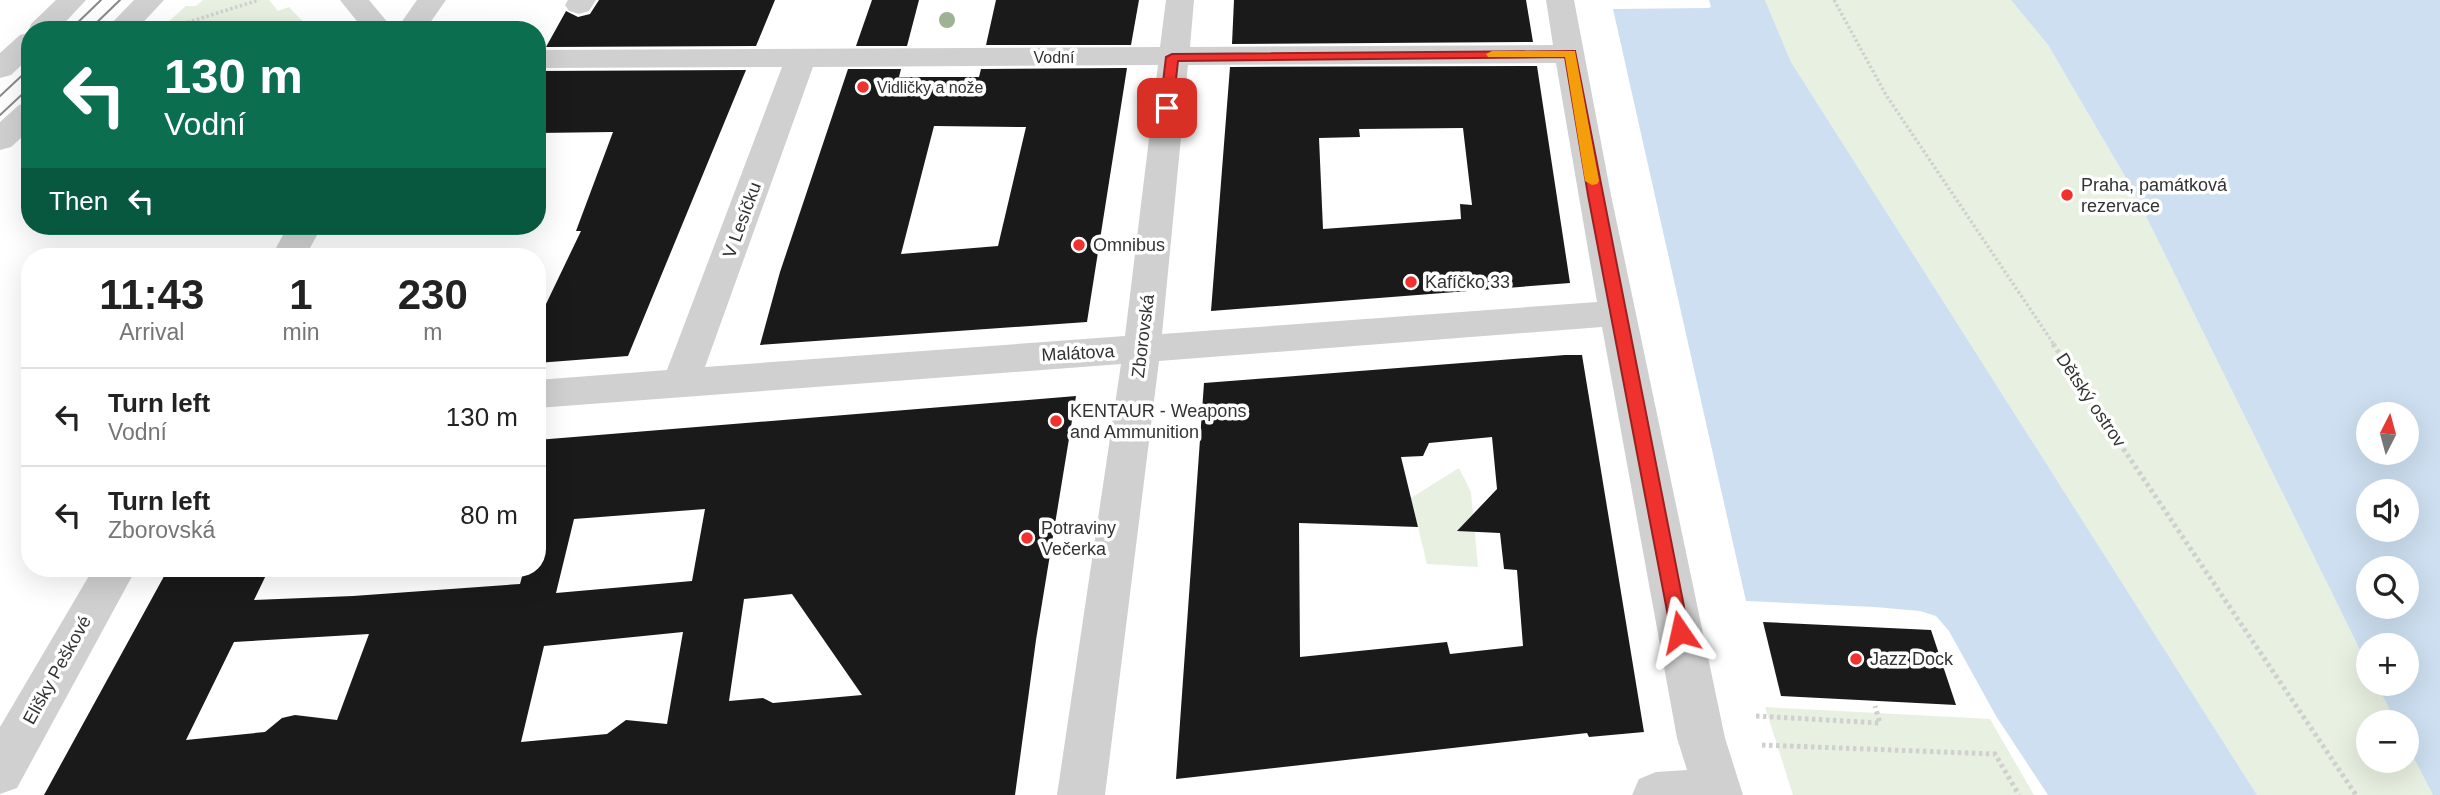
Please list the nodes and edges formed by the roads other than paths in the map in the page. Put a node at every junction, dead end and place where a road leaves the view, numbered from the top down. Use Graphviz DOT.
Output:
graph roads {
  1 [pos="72,0"];
  2 [pos="150,0"];
  3 [pos="354,0"];
  4 [pos="432,0"];
  5 [pos="1180,0"];
  6 [pos="1560,0"];
  7 [pos="50,21"];
  8 [pos="128,21"];
  9 [pos="372,21"];
  10 [pos="417,21"];
  11 [pos="21,49"];
  12 [pos="1571,54"];
  13 [pos="801,57"];
  14 [pos="1172,57"];
  15 [pos="546,59"];
  16 [pos="0,69"];
  17 [pos="21,120"];
  18 [pos="0,140"];
  19 [pos="1619,313"];
  20 [pos="1142,350"];
  21 [pos="681,382"];
  22 [pos="546,393"];
  23 [pos="110,577"];
  24 [pos="0,772"];
  25 [pos="1718,792"];
  26 [pos="1081,795"];
  27 [pos="1656,795"];
  1 -- 7 [label="street"];
  2 -- 8 [label="street"];
  3 -- 9 [label="street"];
  4 -- 10 [label="street"];
  5 -- 14 [label="street, Zborovská"];
  6 -- 12 [label="street"];
  11 -- 16 [label="street"];
  12 -- 14 [label="street, Vodní"];
  12 -- 19 [label="street"];
  13 -- 14 [label="street, Vodní"];
  13 -- 15 [label="street, Vodní"];
  13 -- 21 [label="street, V Lesíčku"];
  14 -- 20 [label="street, Zborovská"];
  17 -- 18 [label="street"];
  19 -- 20 [label="street, Malátova"];
  19 -- 25 [label="street"];
  20 -- 21 [label="street, Malátova"];
  20 -- 26 [label="street, Zborovská"];
  21 -- 22 [label="street, Malátova"];
  23 -- 24 [label="street, Elišky Peškové"];
  25 -- 27 [label="street"];
}
